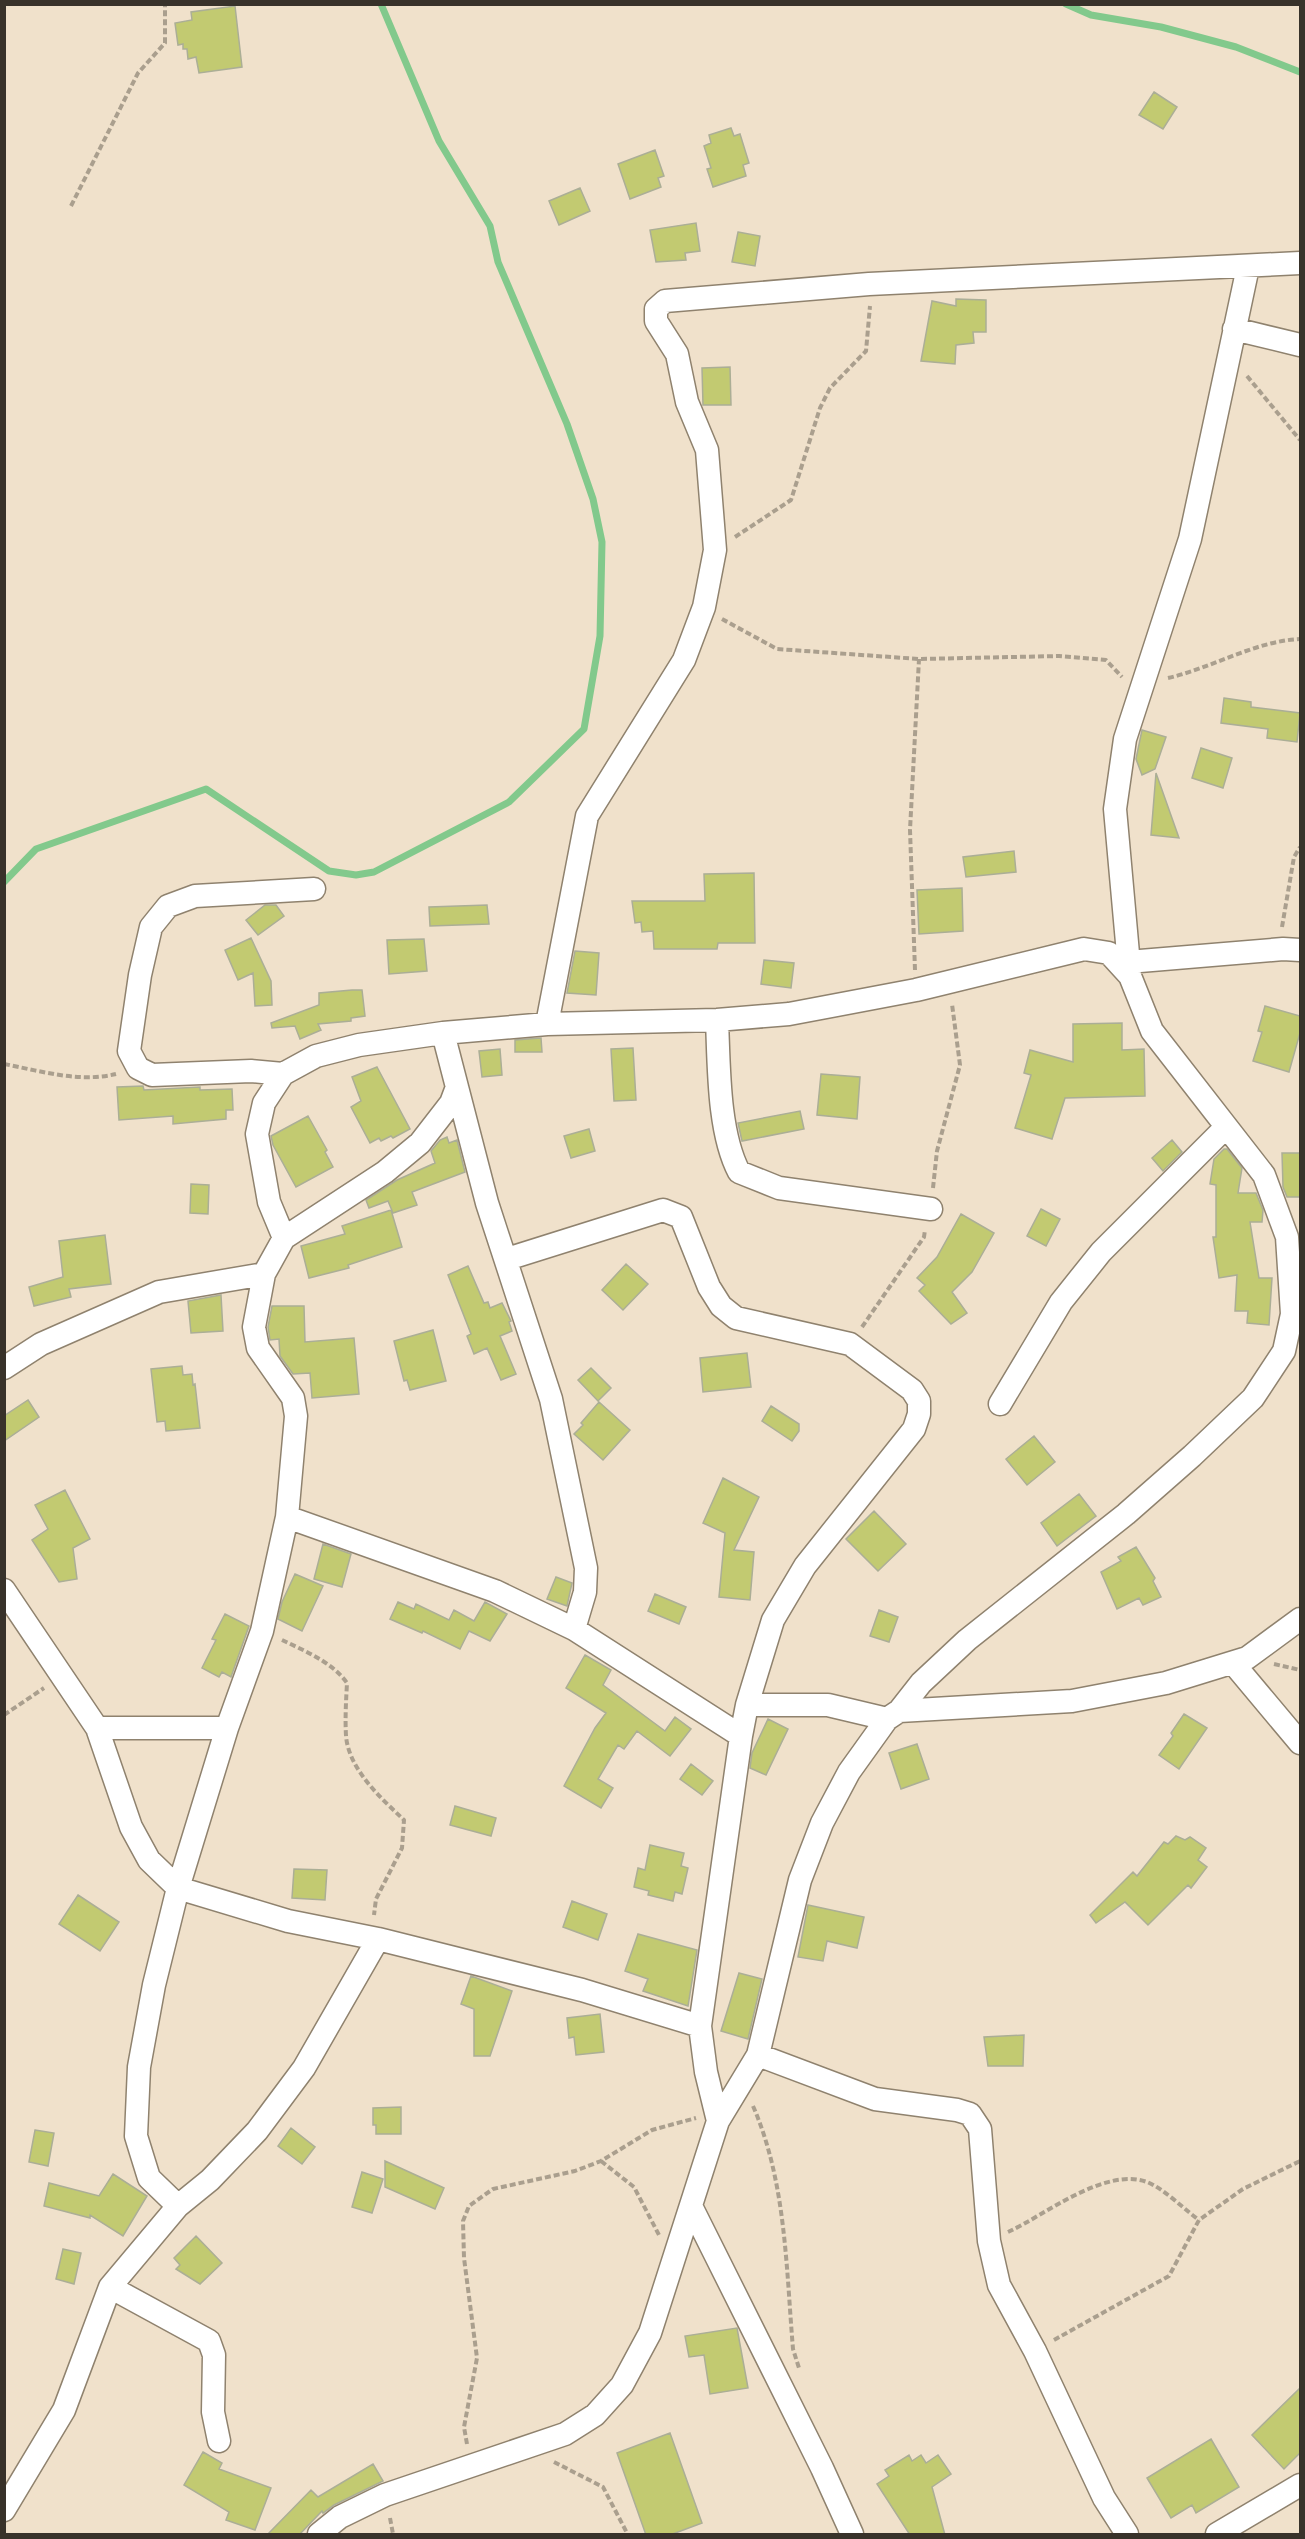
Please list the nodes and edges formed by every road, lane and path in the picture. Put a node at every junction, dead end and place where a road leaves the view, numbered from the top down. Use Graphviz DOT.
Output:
graph roads {
  1 [pos="165,4"];
  2 [pos="71,206"];
  3 [pos="1300,262"];
  4 [pos="1248,267"];
  5 [pos="869,284"];
  6 [pos="1234,330"];
  7 [pos="1300,345"];
  8 [pos="1230,357"];
  9 [pos="1300,440"];
  10 [pos="715,550"];
  11 [pos="704,607"];
  12 [pos="1300,639"];
  13 [pos="919,659"];
  14 [pos="1143,684"];
  15 [pos="1134,710"];
  16 [pos="1300,847"];
  17 [pos="314,889"];
  18 [pos="1292,949"];
  19 [pos="1129,969"];
  20 [pos="949,982"];
  21 [pos="916,990"];
  22 [pos="717,1020"];
  23 [pos="547,1024"];
  24 [pos="442,1033"];
  25 [pos="4,1064"];
  26 [pos="138,1068"];
  27 [pos="283,1074"];
  28 [pos="457,1087"];
  29 [pos="1226,1126"];
  30 [pos="931,1209"];
  31 [pos="284,1238"];
  32 [pos="507,1259"];
  33 [pos="264,1274"];
  34 [pos="1300,1335"];
  35 [pos="850,1344"];
  36 [pos="1284,1351"];
  37 [pos="4,1368"];
  38 [pos="1000,1404"];
  39 [pos="287,1516"];
  40 [pos="4,1590"];
  41 [pos="1300,1619"];
  42 [pos="574,1629"];
  43 [pos="261,1631"];
  44 [pos="1233,1663"];
  45 [pos="62,1674"];
  46 [pos="747,1705"];
  47 [pos="4,1715"];
  48 [pos="893,1715"];
  49 [pos="97,1728"];
  50 [pos="228,1728"];
  51 [pos="741,1736"];
  52 [pos="1300,1743"];
  53 [pos="178,1888"];
  54 [pos="378,1939"];
  55 [pos="700,2026"];
  56 [pos="758,2055"];
  57 [pos="742,2080"];
  58 [pos="717,2116"];
  59 [pos="601,2161"];
  60 [pos="1300,2161"];
  61 [pos="178,2206"];
  62 [pos="691,2206"];
  63 [pos="1199,2220"];
  64 [pos="989,2241"];
  65 [pos="672,2263"];
  66 [pos="110,2287"];
  67 [pos="1035,2351"];
  68 [pos="800,2371"];
  69 [pos="219,2441"];
  70 [pos="528,2446"];
  71 [pos="470,2465"];
  72 [pos="1300,2485"];
  73 [pos="4,2510"];
  74 [pos="627,2533"];
  75 [pos="319,2535"];
  76 [pos="852,2535"];
  77 [pos="1127,2535"];
  78 [pos="1217,2535"];
  1 -- 2 [label="path"];
  3 -- 4 [label="street"];
  4 -- 5 [label="street"];
  4 -- 6 [label="street"];
  5 -- 10 [label="path"];
  5 -- 10 [label="street"];
  6 -- 7 [label="street"];
  6 -- 8 [label="street"];
  8 -- 9 [label="path"];
  8 -- 14 [label="street"];
  10 -- 11 [label="street"];
  11 -- 13 [label="path"];
  11 -- 23 [label="street"];
  12 -- 14 [label="path"];
  13 -- 15 [label="path"];
  13 -- 21 [label="path"];
  14 -- 15 [label="street"];
  15 -- 19 [label="street"];
  16 -- 18 [label="path"];
  17 -- 26 [label="street"];
  18 -- 19 [label="street"];
  19 -- 20 [label="street"];
  19 -- 29 [label="street"];
  20 -- 21 [label="street"];
  20 -- 30 [label="path"];
  21 -- 22 [label="street"];
  22 -- 23 [label="street"];
  22 -- 30 [label="street"];
  23 -- 24 [label="street"];
  24 -- 27 [label="street"];
  24 -- 28 [label="street"];
  25 -- 26 [label="path"];
  26 -- 27 [label="street"];
  27 -- 31 [label="street"];
  28 -- 31 [label="street"];
  28 -- 32 [label="street"];
  29 -- 36 [label="street"];
  29 -- 38 [label="street"];
  30 -- 35 [label="path"];
  31 -- 33 [label="street"];
  32 -- 35 [label="street"];
  32 -- 42 [label="street"];
  33 -- 37 [label="street"];
  33 -- 39 [label="street"];
  34 -- 36 [label="street"];
  35 -- 46 [label="street"];
  36 -- 48 [label="street"];
  39 -- 42 [label="street"];
  39 -- 43 [label="street"];
  40 -- 45 [label="street"];
  41 -- 44 [label="street"];
  42 -- 51 [label="street"];
  43 -- 50 [label="street"];
  43 -- 54 [label="path"];
  44 -- 48 [label="street"];
  44 -- 52 [label="street"];
  45 -- 47 [label="path"];
  45 -- 49 [label="street"];
  46 -- 48 [label="street"];
  46 -- 51 [label="street"];
  48 -- 56 [label="street"];
  49 -- 50 [label="street"];
  49 -- 53 [label="street"];
  50 -- 53 [label="street"];
  51 -- 55 [label="street"];
  53 -- 54 [label="street"];
  53 -- 61 [label="street"];
  54 -- 55 [label="street"];
  54 -- 61 [label="street"];
  55 -- 58 [label="street"];
  56 -- 57 [label="street"];
  56 -- 64 [label="street"];
  57 -- 58 [label="street"];
  57 -- 68 [label="path"];
  58 -- 59 [label="path"];
  58 -- 62 [label="street"];
  59 -- 65 [label="path"];
  59 -- 71 [label="path"];
  60 -- 63 [label="path"];
  61 -- 66 [label="street"];
  62 -- 65 [label="street"];
  62 -- 76 [label="street"];
  63 -- 64 [label="path"];
  63 -- 67 [label="path"];
  64 -- 67 [label="street"];
  65 -- 70 [label="street"];
  66 -- 69 [label="street"];
  66 -- 73 [label="street"];
  67 -- 77 [label="street"];
  70 -- 71 [label="street"];
  70 -- 74 [label="path"];
  71 -- 75 [label="street"];
  72 -- 78 [label="street"];
}
